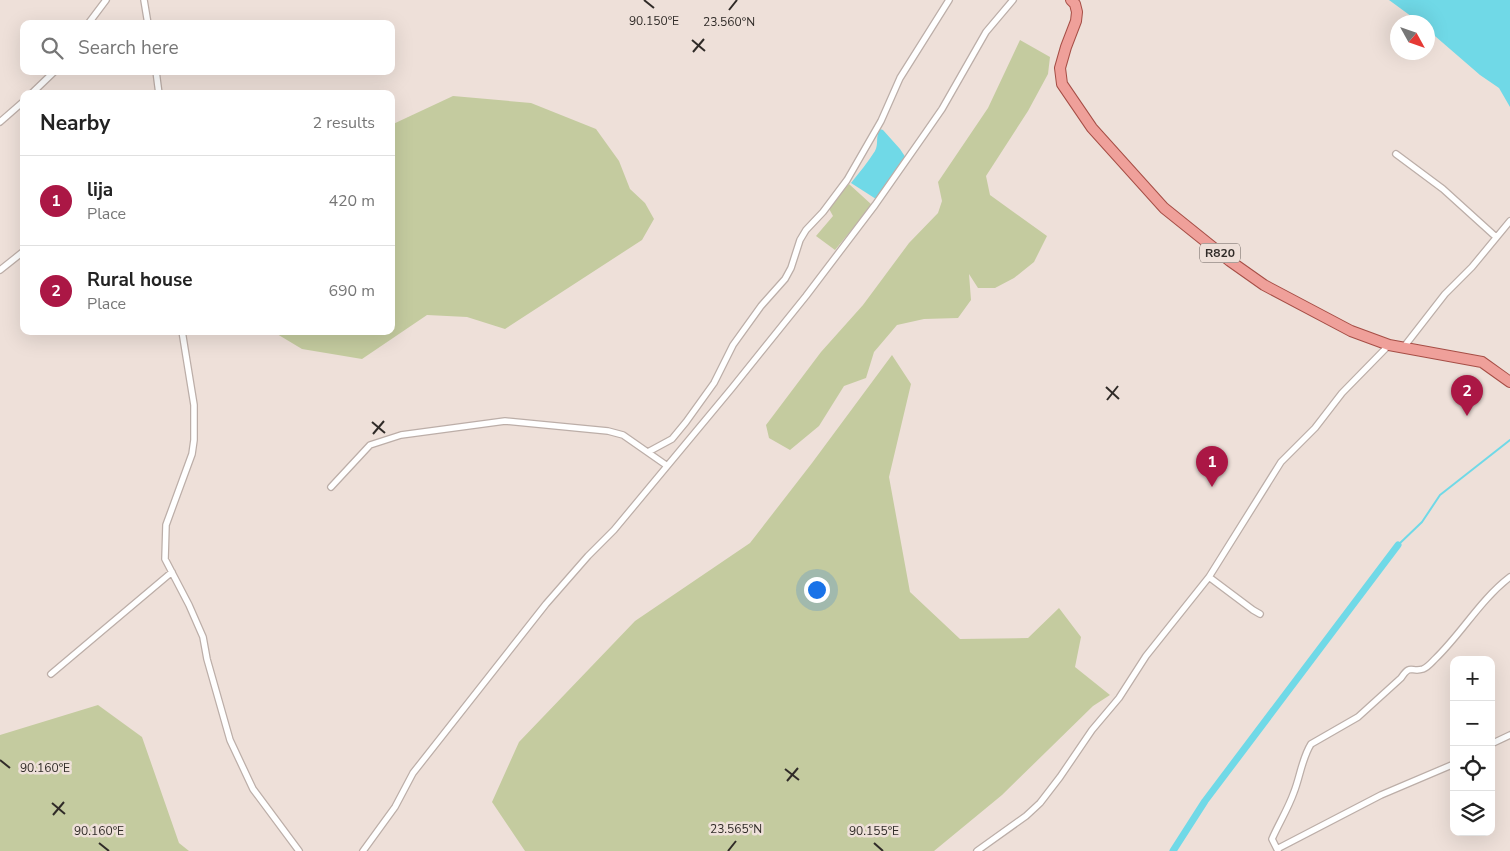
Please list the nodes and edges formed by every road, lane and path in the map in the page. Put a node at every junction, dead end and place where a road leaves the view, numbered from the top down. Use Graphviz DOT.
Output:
graph roads {
  1 [pos="106,0"];
  2 [pos="144,0"];
  3 [pos="948,0"];
  4 [pos="1013,0"];
  5 [pos="1071,0"];
  6 [pos="91,20"];
  7 [pos="147,20"];
  8 [pos="51,75"];
  9 [pos="157,75"];
  10 [pos="35,90"];
  11 [pos="158,90"];
  12 [pos="20,104"];
  13 [pos="0,122"];
  14 [pos="1396,154"];
  15 [pos="1510,220"];
  16 [pos="1496,237"];
  17 [pos="20,254"];
  18 [pos="0,270"];
  19 [pos="183,335"];
  20 [pos="1389,345"];
  21 [pos="1402,348"];
  22 [pos="1510,382"];
  23 [pos="648,452"];
  24 [pos="666,465"];
  25 [pos="330,488"];
  26 [pos="172,572"];
  27 [pos="1209,577"];
  28 [pos="1510,577"];
  29 [pos="1260,614"];
  30 [pos="51,674"];
  31 [pos="1510,735"];
  32 [pos="1495,742"];
  33 [pos="1450,766"];
  34 [pos="1278,850"];
  35 [pos="299,851"];
  36 [pos="363,851"];
  37 [pos="977,851"];
  1 -- 6 [label="street"];
  2 -- 7 [label="street"];
  3 -- 23 [label="street"];
  4 -- 24 [label="street"];
  5 -- 20 [label="main road, R820"];
  8 -- 10 [label="street"];
  9 -- 11 [label="street"];
  12 -- 13 [label="street"];
  14 -- 16 [label="street"];
  15 -- 16 [label="street"];
  16 -- 21 [label="street"];
  17 -- 18 [label="street"];
  19 -- 26 [label="street"];
  20 -- 21 [label="main road, R820"];
  20 -- 27 [label="street"];
  21 -- 22 [label="main road, R820"];
  23 -- 24 [label="street"];
  23 -- 25 [label="street"];
  24 -- 36 [label="street"];
  26 -- 30 [label="street"];
  26 -- 35 [label="street"];
  27 -- 29 [label="street"];
  27 -- 37 [label="street"];
  28 -- 34 [label="street"];
  31 -- 32 [label="street"];
  33 -- 34 [label="street"];
}
